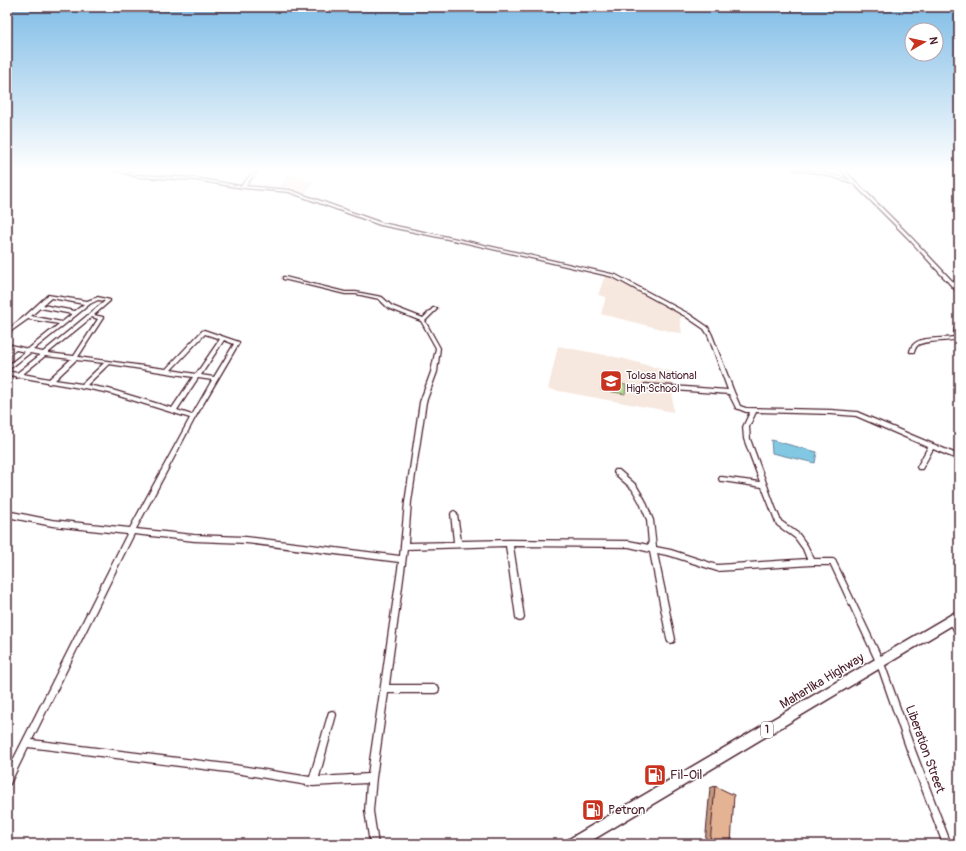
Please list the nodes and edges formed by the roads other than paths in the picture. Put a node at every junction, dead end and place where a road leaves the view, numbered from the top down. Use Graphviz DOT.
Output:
graph roads {
  1 [pos="339,209"];
  2 [pos="881,209"];
  3 [pos="286,278"];
  4 [pos="959,291"];
  5 [pos="88,303"];
  6 [pos="39,306"];
  7 [pos="436,309"];
  8 [pos="76,313"];
  9 [pos="91,315"];
  10 [pos="27,317"];
  11 [pos="424,320"];
  12 [pos="62,323"];
  13 [pos="959,329"];
  14 [pos="7,332"];
  15 [pos="223,338"];
  16 [pos="7,346"];
  17 [pos="15,348"];
  18 [pos="28,351"];
  19 [pos="912,351"];
  20 [pos="7,354"];
  21 [pos="44,354"];
  22 [pos="75,358"];
  23 [pos="108,362"];
  24 [pos="7,369"];
  25 [pos="167,371"];
  26 [pos="7,373"];
  27 [pos="17,376"];
  28 [pos="197,376"];
  29 [pos="216,379"];
  30 [pos="49,382"];
  31 [pos="645,386"];
  32 [pos="82,387"];
  33 [pos="731,392"];
  34 [pos="754,410"];
  35 [pos="173,411"];
  36 [pos="193,417"];
  37 [pos="932,446"];
  38 [pos="959,458"];
  39 [pos="920,467"];
  40 [pos="618,472"];
  41 [pos="722,479"];
  42 [pos="764,485"];
  43 [pos="7,514"];
  44 [pos="454,514"];
  45 [pos="132,531"];
  46 [pos="509,543"];
  47 [pos="458,544"];
  48 [pos="404,546"];
  49 [pos="653,549"];
  50 [pos="403,559"];
  51 [pos="812,562"];
  52 [pos="520,617"];
  53 [pos="956,617"];
  54 [pos="959,631"];
  55 [pos="671,639"];
  56 [pos="880,663"];
  57 [pos="384,689"];
  58 [pos="435,689"];
  59 [pos="332,715"];
  60 [pos="26,743"];
  61 [pos="372,778"];
  62 [pos="7,781"];
  63 [pos="314,782"];
  64 [pos="374,844"];
  65 [pos="574,844"];
  66 [pos="947,844"];
  1 -- 33 [label="street"];
  2 -- 4 [label="street"];
  3 -- 11 [label="street"];
  5 -- 6 [label="street"];
  5 -- 8 [label="street"];
  5 -- 9 [label="street"];
  6 -- 8 [label="street"];
  6 -- 10 [label="street"];
  7 -- 11 [label="street"];
  8 -- 12 [label="street"];
  9 -- 21 [label="street"];
  9 -- 22 [label="street"];
  10 -- 12 [label="street"];
  10 -- 14 [label="street"];
  11 -- 48 [label="street"];
  12 -- 18 [label="street"];
  13 -- 19 [label="street"];
  15 -- 25 [label="street"];
  15 -- 28 [label="street"];
  15 -- 29 [label="street"];
  16 -- 17 [label="street"];
  17 -- 18 [label="street"];
  17 -- 20 [label="street"];
  18 -- 21 [label="street"];
  18 -- 24 [label="street"];
  21 -- 22 [label="street"];
  21 -- 27 [label="street"];
  22 -- 23 [label="street"];
  22 -- 30 [label="street"];
  23 -- 25 [label="street"];
  23 -- 32 [label="street"];
  25 -- 28 [label="street"];
  26 -- 27 [label="street"];
  27 -- 30 [label="street"];
  28 -- 29 [label="street"];
  28 -- 35 [label="street"];
  29 -- 36 [label="street"];
  30 -- 32 [label="street"];
  31 -- 33 [label="street"];
  32 -- 35 [label="street"];
  33 -- 34 [label="street"];
  34 -- 37 [label="street"];
  34 -- 42 [label="street"];
  35 -- 36 [label="street"];
  36 -- 45 [label="street"];
  37 -- 38 [label="street"];
  37 -- 39 [label="street"];
  40 -- 49 [label="street"];
  41 -- 42 [label="street"];
  42 -- 51 [label="street"];
  43 -- 45 [label="street"];
  44 -- 47 [label="street"];
  45 -- 50 [label="street"];
  45 -- 60 [label="street"];
  46 -- 47 [label="street"];
  46 -- 49 [label="street"];
  46 -- 52 [label="street"];
  47 -- 48 [label="street"];
  48 -- 50 [label="street"];
  49 -- 51 [label="street"];
  49 -- 55 [label="street"];
  50 -- 57 [label="street"];
  51 -- 56 [label="street, Liberation Street"];
  53 -- 54 [label="street"];
  53 -- 56 [label="highway, Maharlika Highway / 1"];
  56 -- 65 [label="highway, Maharlika Highway / 1"];
  56 -- 66 [label="street, Liberation Street"];
  57 -- 58 [label="street"];
  57 -- 61 [label="street"];
  59 -- 63 [label="street"];
  60 -- 62 [label="street"];
  60 -- 63 [label="street"];
  61 -- 63 [label="street"];
  61 -- 64 [label="street"];
}
